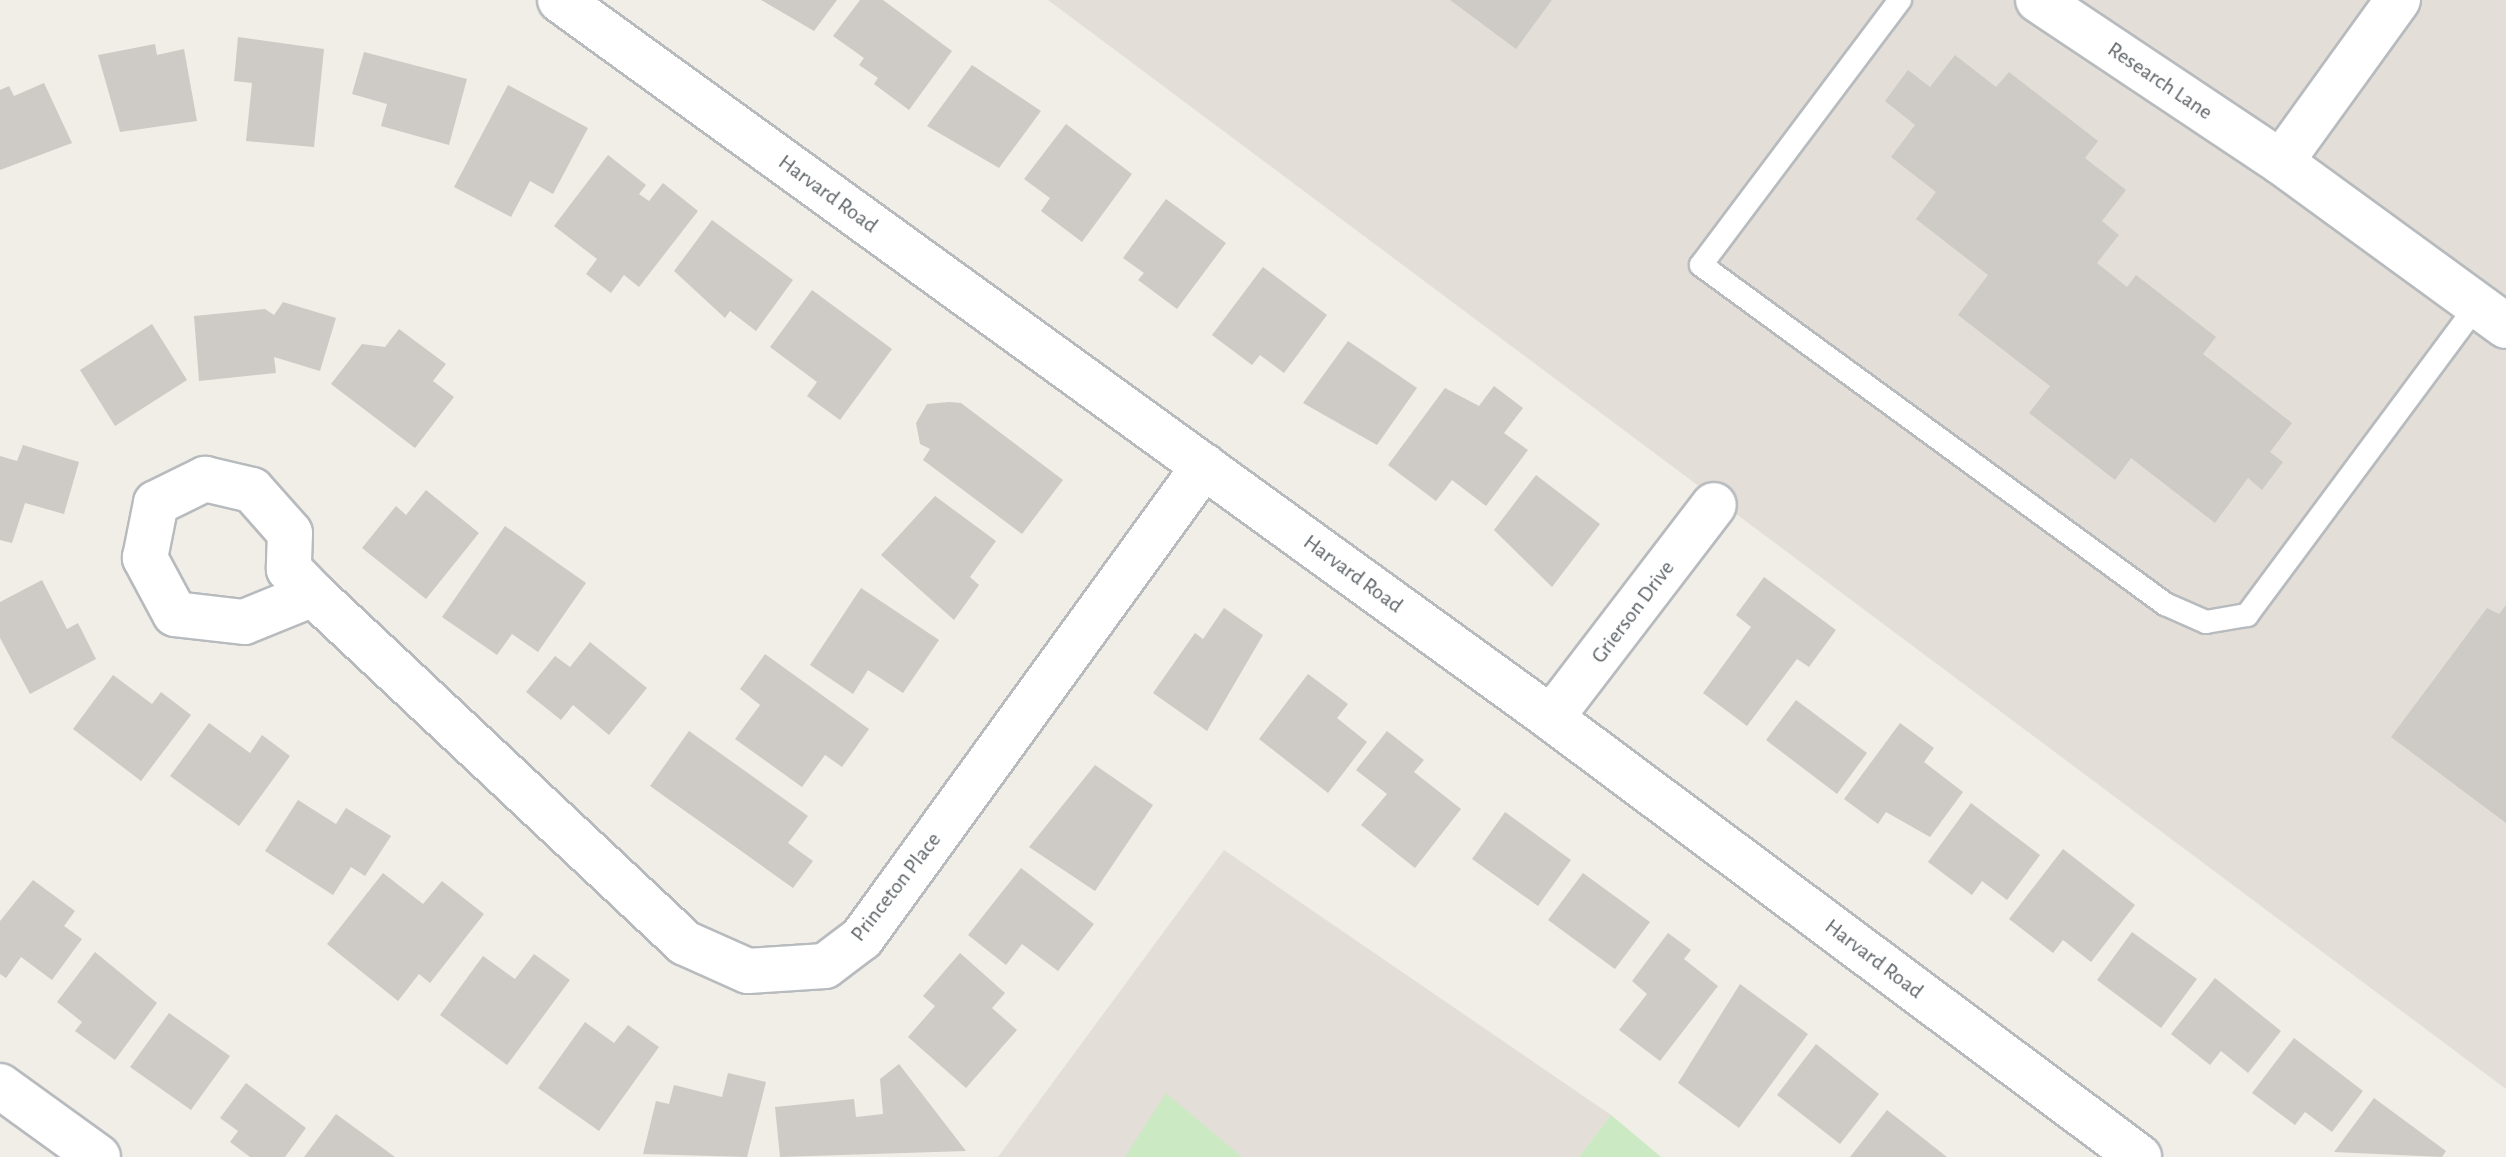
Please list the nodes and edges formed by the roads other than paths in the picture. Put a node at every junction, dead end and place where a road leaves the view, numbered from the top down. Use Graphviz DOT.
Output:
graph roads {
  1 [pos="560,0"];
  2 [pos="1900,0"];
  3 [pos="2038,0"];
  4 [pos="2398,0"];
  5 [pos="2281,162"];
  6 [pos="2492,315"];
  7 [pos="1204,466"];
  8 [pos="1714,505"];
  9 [pos="313,594"];
  10 [pos="1551,718"];
  11 [pos="0,1086"];
  12 [pos="98,1157"];
  13 [pos="2139,1157"];
  1 -- 7 [label="street, Harvard Road"];
  2 -- 6 [label="lane"];
  3 -- 5 [label="street, Research Lane"];
  4 -- 5 [label="street"];
  5 -- 6 [label="street, Research Lane"];
  7 -- 9 [label="street, Princeton Place"];
  7 -- 10 [label="street, Harvard Road"];
  8 -- 10 [label="street, Grierson Drive"];
  10 -- 13 [label="street, Harvard Road"];
  11 -- 12 [label="street"];
}
